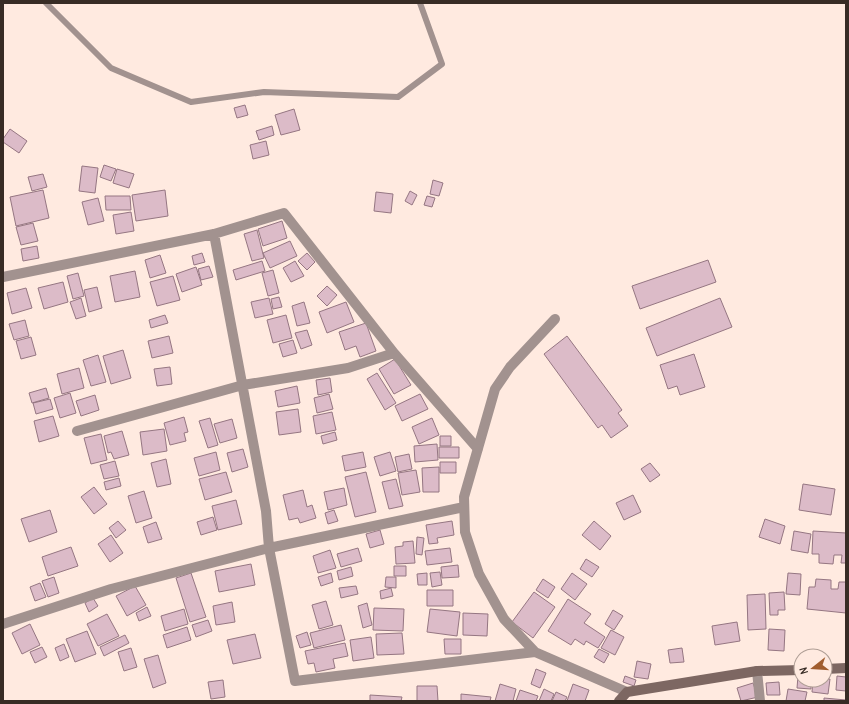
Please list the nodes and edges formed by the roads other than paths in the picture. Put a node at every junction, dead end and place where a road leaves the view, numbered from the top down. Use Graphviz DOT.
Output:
graph roads {
  1 [pos="46,3"];
  2 [pos="420,3"];
  3 [pos="214,234"];
  4 [pos="3,277"];
  5 [pos="555,319"];
  6 [pos="394,353"];
  7 [pos="243,385"];
  8 [pos="77,431"];
  9 [pos="478,449"];
  10 [pos="464,507"];
  11 [pos="269,548"];
  12 [pos="3,624"];
  13 [pos="535,652"];
  14 [pos="846,668"];
  15 [pos="833,669"];
  16 [pos="793,670"];
  17 [pos="757,671"];
  18 [pos="627,692"];
  19 [pos="619,701"];
  20 [pos="760,701"];
  1 -- 2 [label="lane"];
  3 -- 4 [label="street"];
  3 -- 6 [label="street"];
  3 -- 7 [label="street"];
  5 -- 9 [label="street"];
  6 -- 7 [label="street"];
  6 -- 9 [label="street"];
  7 -- 8 [label="street"];
  7 -- 11 [label="street"];
  9 -- 10 [label="street"];
  10 -- 11 [label="street"];
  10 -- 13 [label="street"];
  11 -- 12 [label="street"];
  11 -- 13 [label="street"];
  13 -- 18 [label="street"];
  14 -- 15 [label="street"];
  16 -- 17 [label="street"];
  17 -- 18 [label="street"];
  17 -- 20 [label="street"];
  18 -- 19 [label="street"];
}
